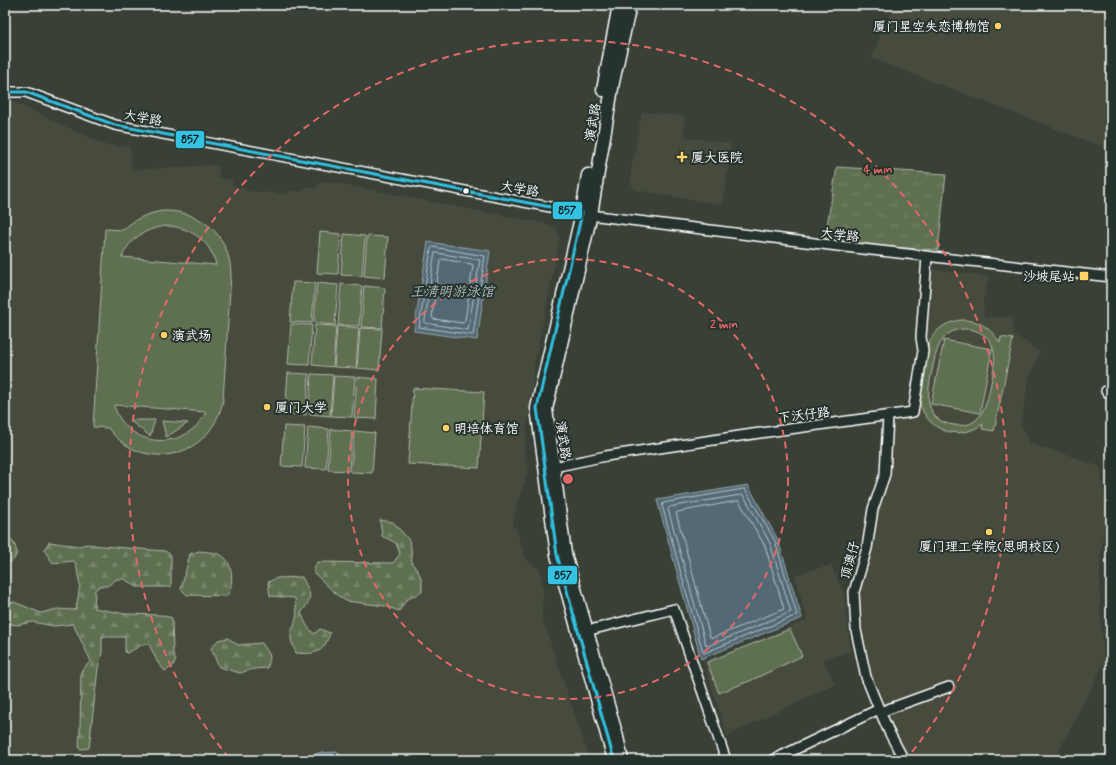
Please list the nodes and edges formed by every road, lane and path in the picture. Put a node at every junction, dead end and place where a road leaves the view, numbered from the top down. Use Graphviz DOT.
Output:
graph roads {
  1 [pos="619,5"];
  2 [pos="630,5"];
  3 [pos="5,92"];
  4 [pos="586,214"];
  5 [pos="927,257"];
  6 [pos="1111,277"];
  7 [pos="888,416"];
  8 [pos="549,467"];
  9 [pos="583,632"];
  10 [pos="949,686"];
  11 [pos="880,711"];
  12 [pos="614,760"];
  13 [pos="622,760"];
  14 [pos="726,760"];
  15 [pos="773,760"];
  16 [pos="904,760"];
  1 -- 4 [label="main road, 演武路"];
  2 -- 4 [label="main road, 演武路"];
  3 -- 4 [label="street, 大学路"];
  4 -- 5 [label="street, 大学路"];
  4 -- 8 [label="main road, 演武路"];
  5 -- 6 [label="street, 大学路"];
  5 -- 7 [label="street, 下沃仔路"];
  7 -- 8 [label="street, 下沃仔路"];
  7 -- 11 [label="street, 顶澳仔"];
  8 -- 9 [label="main road, 演武路"];
  9 -- 12 [label="main road, 演武路"];
  9 -- 13 [label="main road, 演武路"];
  9 -- 14 [label="street"];
  10 -- 11 [label="street"];
  11 -- 15 [label="street"];
  11 -- 16 [label="street, 顶澳仔"];
}
